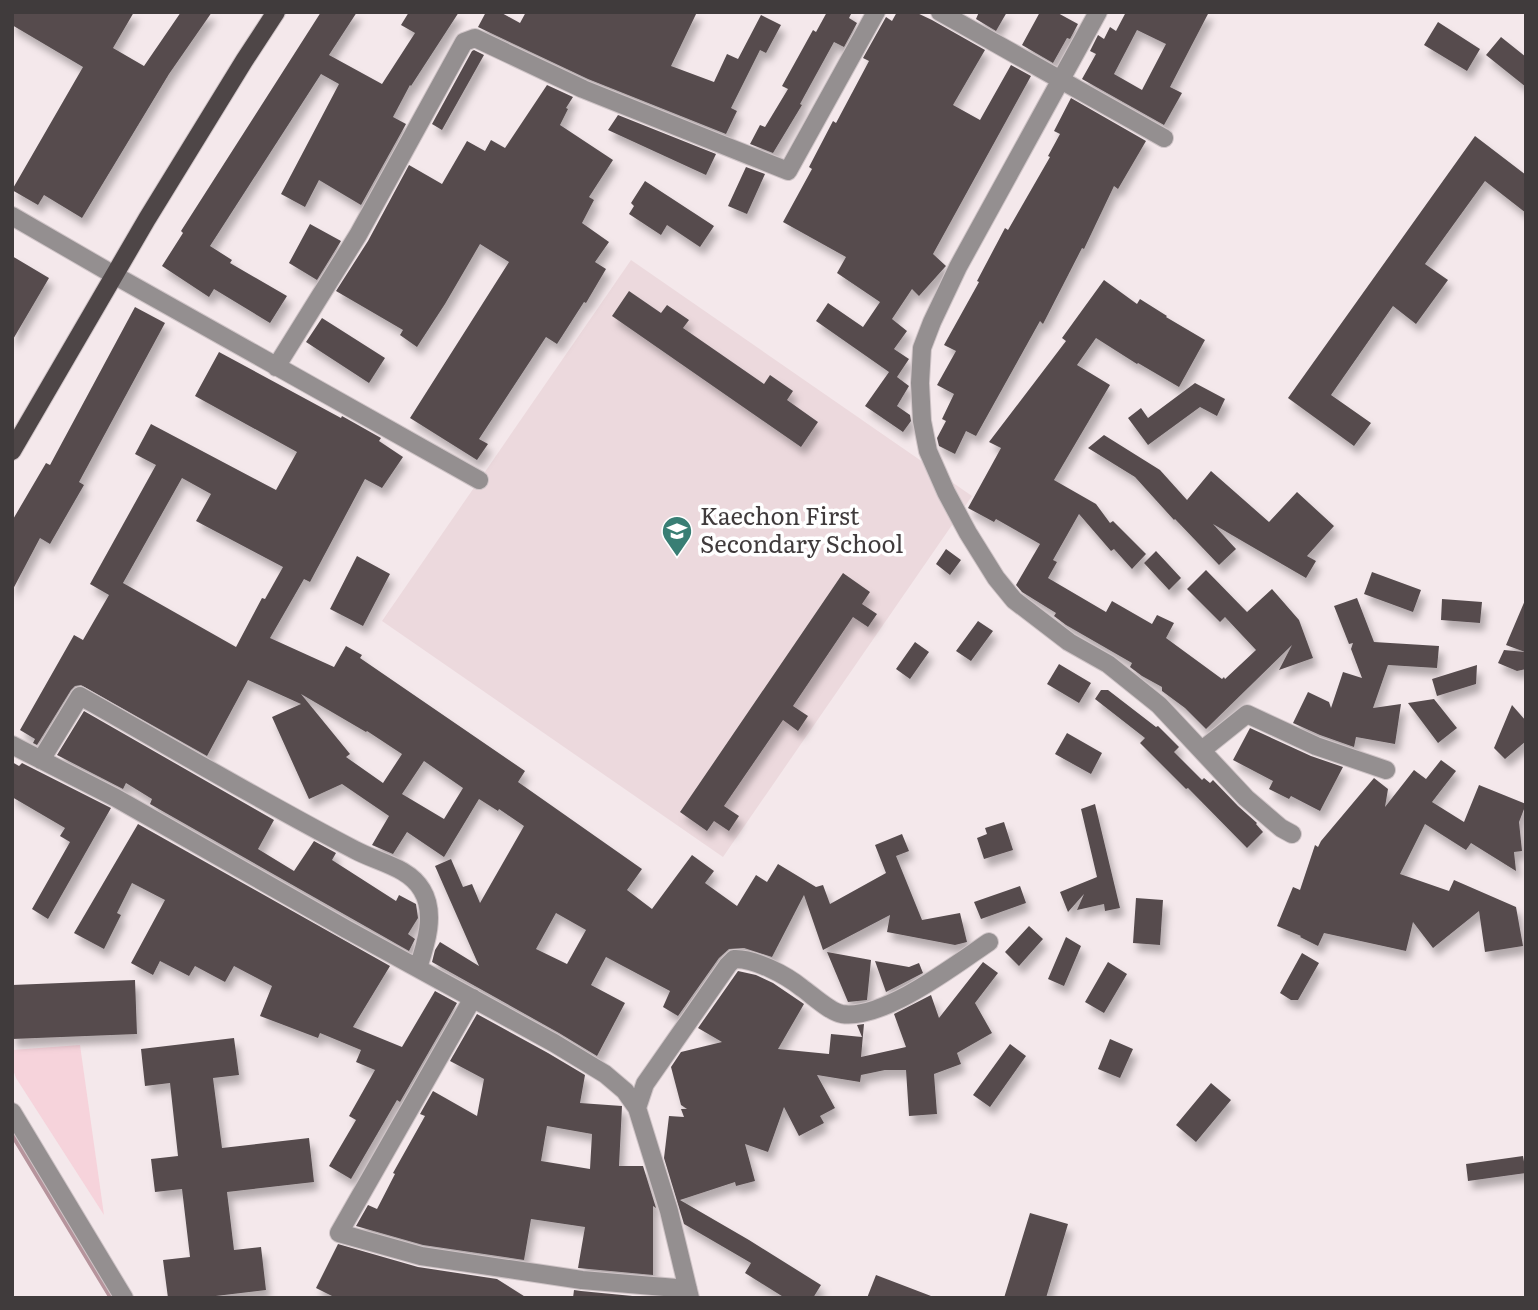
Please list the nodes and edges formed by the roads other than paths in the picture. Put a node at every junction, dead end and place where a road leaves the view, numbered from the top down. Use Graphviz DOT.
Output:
graph roads {
  1 [pos="276,12"];
  2 [pos="876,12"];
  3 [pos="940,12"];
  4 [pos="1098,12"];
  5 [pos="1062,79"];
  6 [pos="1164,138"];
  7 [pos="12,216"];
  8 [pos="114,275"];
  9 [pos="276,367"];
  10 [pos="12,451"];
  11 [pos="479,480"];
  12 [pos="12,745"];
  13 [pos="1202,750"];
  14 [pos="41,760"];
  15 [pos="1386,770"];
  16 [pos="1292,834"];
  17 [pos="989,942"];
  18 [pos="418,968"];
  19 [pos="473,998"];
  20 [pos="637,1108"];
  21 [pos="12,1112"];
  22 [pos="689,1293"];
  23 [pos="124,1298"];
  1 -- 8 [label="main road"];
  2 -- 9 [label="street"];
  3 -- 5 [label="street"];
  4 -- 5 [label="street"];
  5 -- 6 [label="street"];
  5 -- 13 [label="street"];
  7 -- 8 [label="street"];
  8 -- 9 [label="street"];
  8 -- 10 [label="main road"];
  9 -- 11 [label="street"];
  12 -- 14 [label="street"];
  13 -- 15 [label="street"];
  13 -- 16 [label="street"];
  14 -- 18 [label="street"];
  14 -- 18 [label="street"];
  17 -- 20 [label="street"];
  18 -- 19 [label="street"];
  19 -- 20 [label="street"];
  19 -- 22 [label="street"];
  20 -- 22 [label="street"];
  21 -- 23 [label="street"];
}
